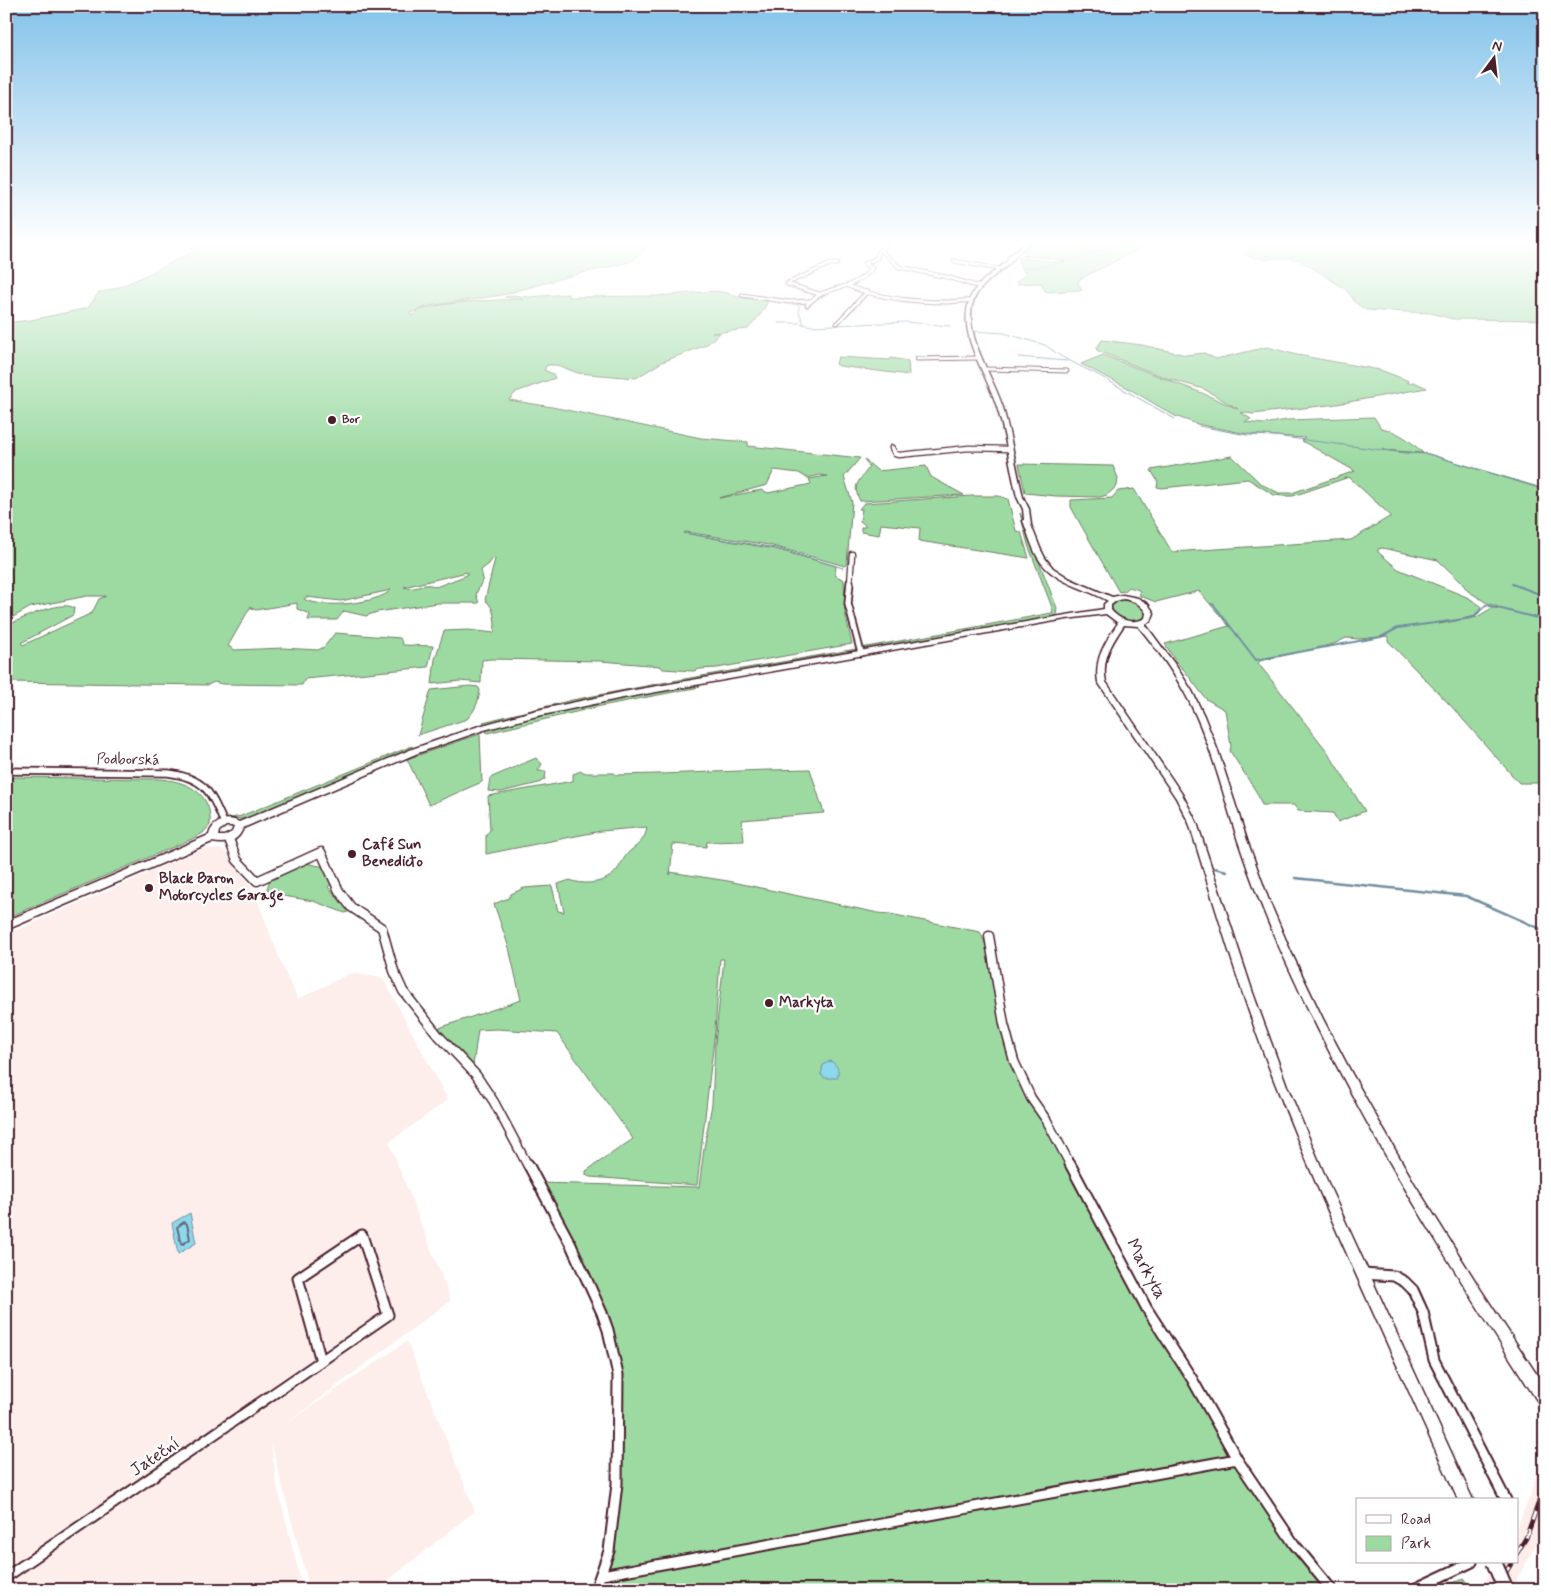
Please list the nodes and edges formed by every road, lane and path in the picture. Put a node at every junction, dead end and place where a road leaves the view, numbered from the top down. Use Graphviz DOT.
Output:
graph roads {
  1 [pos="842,317"];
  2 [pos="969,317"];
  3 [pos="837,323"];
  4 [pos="980,358"];
  5 [pos="917,360"];
  6 [pos="985,369"];
  7 [pos="1067,371"];
  8 [pos="892,448"];
  9 [pos="1009,449"];
  10 [pos="852,554"];
  11 [pos="1112,600"];
  12 [pos="1108,612"];
  13 [pos="1122,622"];
  14 [pos="1140,623"];
  15 [pos="860,650"];
  16 [pos="6,771"];
  17 [pos="224,823"];
  18 [pos="238,826"];
  19 [pos="214,837"];
  20 [pos="229,839"];
  21 [pos="6,926"];
  22 [pos="989,936"];
  23 [pos="1363,1274"];
  24 [pos="321,1363"];
  25 [pos="1545,1400"];
  26 [pos="1237,1460"];
  27 [pos="1465,1498"];
  28 [pos="1505,1498"];
  29 [pos="1468,1564"];
  30 [pos="1495,1564"];
  31 [pos="602,1574"];
  32 [pos="6,1577"];
  33 [pos="595,1590"];
  34 [pos="1332,1590"];
  35 [pos="1412,1590"];
  36 [pos="1506,1590"];
  1 -- 3 [label="street"];
  2 -- 4 [label="main road"];
  4 -- 5 [label="street"];
  4 -- 6 [label="main road"];
  6 -- 7 [label="street"];
  6 -- 9 [label="main road"];
  8 -- 9 [label="street"];
  9 -- 11 [label="main road"];
  10 -- 15 [label="street"];
  11 -- 12 [label="main road"];
  11 -- 14 [label="main road"];
  12 -- 13 [label="main road"];
  12 -- 15 [label="main road"];
  13 -- 14 [label="main road"];
  13 -- 23 [label="main road"];
  14 -- 25 [label="main road"];
  15 -- 18 [label="main road"];
  16 -- 17 [label="street, Podborská"];
  17 -- 18 [label="main road"];
  17 -- 19 [label="main road"];
  18 -- 20 [label="main road"];
  19 -- 20 [label="main road"];
  19 -- 21 [label="main road"];
  20 -- 31 [label="street"];
  22 -- 26 [label="street, Markyta"];
  23 -- 27 [label="main road"];
  23 -- 28 [label="street"];
  24 -- 24 [label="street, Jateční"];
  24 -- 32 [label="street, Jateční"];
  26 -- 31 [label="street"];
  26 -- 34 [label="street, Markyta"];
  29 -- 35 [label="street"];
  30 -- 36 [label="main road, bridge"];
  31 -- 33 [label="street"];
}
